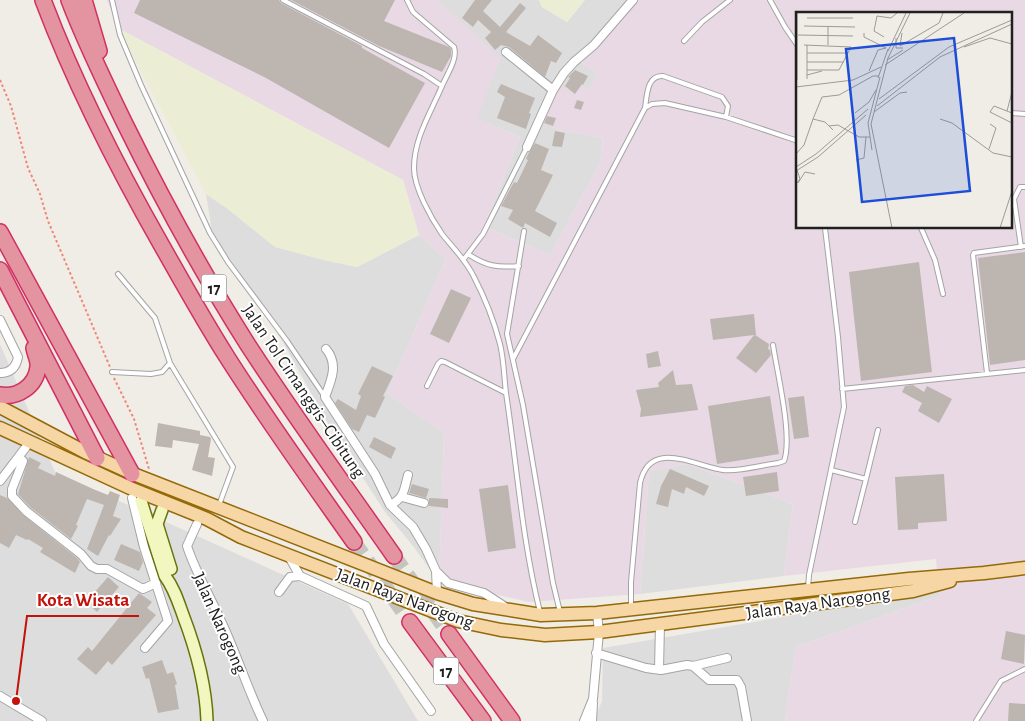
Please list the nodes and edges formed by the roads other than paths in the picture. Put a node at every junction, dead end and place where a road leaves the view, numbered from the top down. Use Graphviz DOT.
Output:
graph roads {
  1 [pos="43,0"];
  2 [pos="69,0"];
  3 [pos="84,0"];
  4 [pos="112,0"];
  5 [pos="283,0"];
  6 [pos="407,0"];
  7 [pos="632,0"];
  8 [pos="730,0"];
  9 [pos="770,0"];
  10 [pos="684,41"];
  11 [pos="796,43"];
  12 [pos="506,52"];
  13 [pos="442,86"];
  14 [pos="553,90"];
  15 [pos="114,102"];
  16 [pos="645,108"];
  17 [pos="1012,114"];
  18 [pos="1025,114"];
  19 [pos="726,117"];
  20 [pos="796,141"];
  21 [pos="527,147"];
  22 [pos="1025,187"];
  23 [pos="825,229"];
  24 [pos="921,229"];
  25 [pos="524,231"];
  26 [pos="0,232"];
  27 [pos="1023,246"];
  28 [pos="468,254"];
  29 [pos="464,259"];
  30 [pos="519,266"];
  31 [pos="0,270"];
  32 [pos="118,274"];
  33 [pos="943,294"];
  34 [pos="0,320"];
  35 [pos="29,325"];
  36 [pos="773,345"];
  37 [pos="326,349"];
  38 [pos="513,359"];
  39 [pos="170,363"];
  40 [pos="1025,370"];
  41 [pos="112,372"];
  42 [pos="0,373"];
  43 [pos="987,373"];
  44 [pos="427,386"];
  45 [pos="842,389"];
  46 [pos="506,393"];
  47 [pos="0,395"];
  48 [pos="325,397"];
  49 [pos="0,407"];
  50 [pos="0,429"];
  51 [pos="878,430"];
  52 [pos="22,452"];
  53 [pos="94,464"];
  54 [pos="831,470"];
  55 [pos="408,475"];
  56 [pos="866,479"];
  57 [pos="0,481"];
  58 [pos="133,490"];
  59 [pos="402,498"];
  60 [pos="424,503"];
  61 [pos="390,506"];
  62 [pos="218,508"];
  63 [pos="162,510"];
  64 [pos="855,522"];
  65 [pos="198,524"];
  66 [pos="241,536"];
  67 [pos="354,542"];
  68 [pos="287,554"];
  69 [pos="394,556"];
  70 [pos="1025,568"];
  71 [pos="436,571"];
  72 [pos="984,573"];
  73 [pos="300,576"];
  74 [pos="156,583"];
  75 [pos="172,585"];
  76 [pos="808,591"];
  77 [pos="279,592"];
  78 [pos="437,593"];
  79 [pos="631,610"];
  80 [pos="511,612"];
  81 [pos="597,613"];
  82 [pos="541,615"];
  83 [pos="560,615"];
  84 [pos="410,622"];
  85 [pos="660,624"];
  86 [pos="599,632"];
  87 [pos="449,634"];
  88 [pos="145,648"];
  89 [pos="596,653"];
  90 [pos="727,658"];
  91 [pos="693,666"];
  92 [pos="659,669"];
  93 [pos="1025,669"];
  94 [pos="0,696"];
  95 [pos="593,699"];
  96 [pos="26,711"];
  97 [pos="430,711"];
  98 [pos="25,721"];
  99 [pos="42,721"];
  100 [pos="207,721"];
  101 [pos="263,721"];
  102 [pos="482,721"];
  103 [pos="512,721"];
  104 [pos="584,721"];
  105 [pos="592,721"];
  106 [pos="747,721"];
  107 [pos="976,721"];
  1 -- 67 [label="highway, 17"];
  2 -- 15 [label="highway, Jalan Tol Cimanggis–Cibitung / 17"];
  3 -- 15 [label="highway"];
  4 -- 48 [label="lane"];
  5 -- 13 [label="lane"];
  6 -- 13 [label="lane"];
  7 -- 14 [label="street"];
  8 -- 10 [label="lane"];
  9 -- 11 [label="lane"];
  12 -- 14 [label="street"];
  13 -- 29 [label="lane"];
  14 -- 21 [label="street"];
  15 -- 69 [label="highway, Jalan Tol Cimanggis–Cibitung / 17"];
  16 -- 19 [label="lane"];
  16 -- 19 [label="lane"];
  16 -- 38 [label="lane"];
  17 -- 18 [label="lane"];
  19 -- 20 [label="lane"];
  21 -- 28 [label="lane"];
  22 -- 27 [label="lane"];
  23 -- 45 [label="lane"];
  24 -- 33 [label="lane"];
  25 -- 30 [label="lane"];
  26 -- 58 [label="highway"];
  27 -- 43 [label="lane"];
  28 -- 29 [label="lane"];
  28 -- 30 [label="lane"];
  29 -- 46 [label="lane"];
  30 -- 38 [label="lane"];
  31 -- 35 [label="highway"];
  32 -- 39 [label="lane"];
  34 -- 42 [label="street"];
  35 -- 47 [label="highway"];
  35 -- 53 [label="highway"];
  36 -- 79 [label="lane"];
  37 -- 48 [label="street"];
  38 -- 83 [label="lane"];
  39 -- 41 [label="lane"];
  39 -- 62 [label="lane"];
  40 -- 43 [label="lane"];
  43 -- 45 [label="lane"];
  44 -- 46 [label="lane"];
  45 -- 54 [label="lane"];
  46 -- 82 [label="lane"];
  48 -- 61 [label="street"];
  49 -- 53 [label="main road, Jalan Raya Narogong"];
  50 -- 52 [label="main road"];
  50 -- 53 [label="main road, Jalan Raya Narogong"];
  51 -- 56 [label="lane"];
  52 -- 57 [label="street"];
  52 -- 58 [label="main road"];
  52 -- 74 [label="street"];
  53 -- 58 [label="main road, Jalan Raya Narogong"];
  54 -- 56 [label="lane"];
  54 -- 76 [label="lane"];
  55 -- 59 [label="street"];
  56 -- 64 [label="lane"];
  58 -- 62 [label="main road, Jalan Raya Narogong"];
  58 -- 63 [label="main road"];
  58 -- 66 [label="main road, Jalan Raya Narogong"];
  58 -- 74 [label="street"];
  58 -- 75 [label="street"];
  59 -- 60 [label="street"];
  59 -- 61 [label="street"];
  61 -- 71 [label="street"];
  62 -- 78 [label="main road, Jalan Raya Narogong"];
  63 -- 65 [label="main road"];
  63 -- 75 [label="street"];
  65 -- 66 [label="main road"];
  65 -- 101 [label="street, Jalan Narogong"];
  66 -- 68 [label="main road, Jalan Raya Narogong"];
  68 -- 73 [label="street"];
  68 -- 86 [label="main road, Jalan Raya Narogong"];
  70 -- 72 [label="main road, Jalan Raya Narogong"];
  71 -- 78 [label="street"];
  71 -- 80 [label="street"];
  72 -- 76 [label="main road, Jalan Raya Narogong"];
  72 -- 85 [label="main road, Jalan Raya Narogong"];
  73 -- 77 [label="street"];
  73 -- 97 [label="street"];
  74 -- 88 [label="street"];
  75 -- 100 [label="street"];
  76 -- 79 [label="main road, Jalan Raya Narogong"];
  78 -- 80 [label="main road, Jalan Raya Narogong"];
  79 -- 81 [label="main road, Jalan Raya Narogong"];
  80 -- 82 [label="main road, Jalan Raya Narogong"];
  81 -- 83 [label="main road, Jalan Raya Narogong"];
  81 -- 86 [label="street"];
  82 -- 83 [label="main road, Jalan Raya Narogong"];
  84 -- 102 [label="highway, 17"];
  85 -- 86 [label="main road, Jalan Raya Narogong"];
  85 -- 92 [label="street"];
  86 -- 89 [label="street"];
  87 -- 103 [label="highway, 17"];
  89 -- 92 [label="street"];
  89 -- 95 [label="street"];
  90 -- 91 [label="street"];
  91 -- 92 [label="street"];
  91 -- 106 [label="street"];
  93 -- 107 [label="lane"];
  94 -- 96 [label="street"];
  95 -- 104 [label="street"];
  95 -- 105 [label="street"];
  96 -- 98 [label="street"];
  96 -- 99 [label="street"];
}
